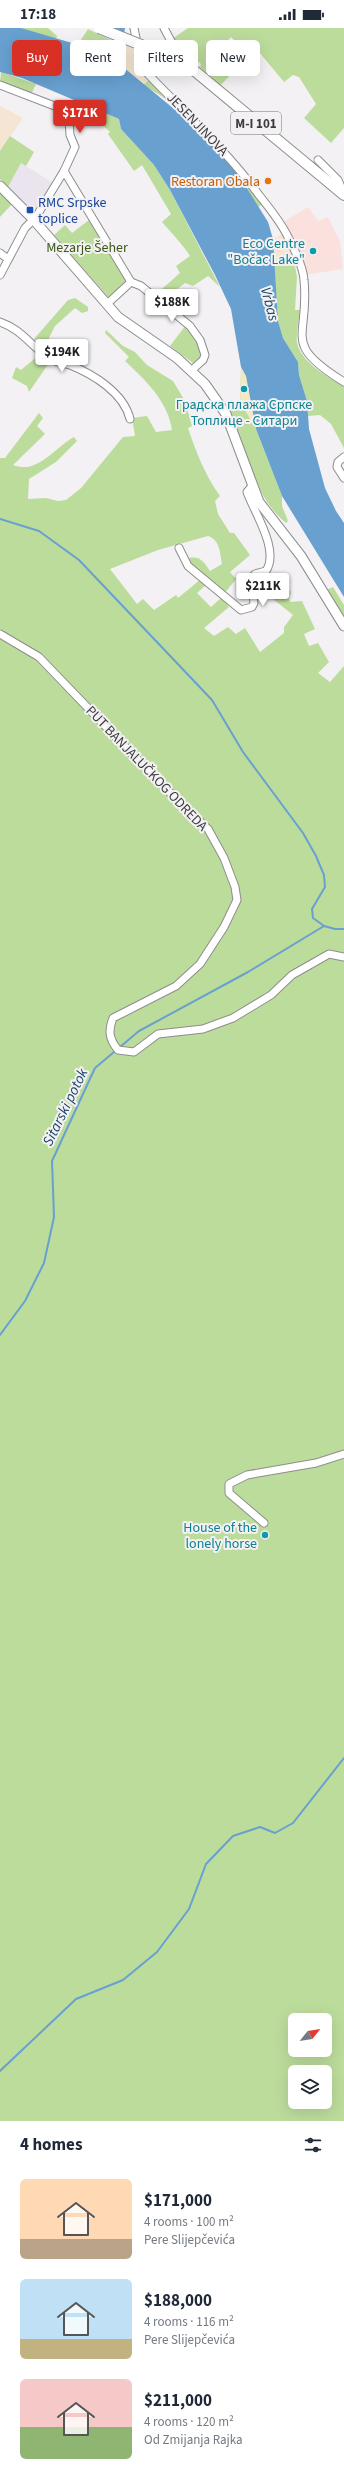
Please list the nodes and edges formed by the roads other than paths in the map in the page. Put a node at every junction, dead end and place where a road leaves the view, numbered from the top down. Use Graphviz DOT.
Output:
graph roads {
  1 [pos="99,28"];
  2 [pos="134,28"];
  3 [pos="164,28"];
  4 [pos="136,38"];
  5 [pos="170,40"];
  6 [pos="134,42"];
  7 [pos="198,74"];
  8 [pos="150,76"];
  9 [pos="0,85"];
  10 [pos="318,160"];
  11 [pos="64,171"];
  12 [pos="0,186"];
  13 [pos="344,195"];
  14 [pos="33,219"];
  15 [pos="0,253"];
  16 [pos="8,259"];
  17 [pos="0,275"];
  18 [pos="131,282"];
  19 [pos="107,304"];
  20 [pos="0,322"];
  21 [pos="192,370"];
  22 [pos="344,382"];
  23 [pos="130,419"];
  24 [pos="344,457"];
  25 [pos="344,478"];
  26 [pos="252,486"];
  27 [pos="179,548"];
  28 [pos="344,626"];
  29 [pos="0,634"];
  30 [pos="344,957"];
  31 [pos="344,1454"];
  32 [pos="264,1523"];
  1 -- 6 [label="main road, M-I 101, bridge"];
  2 -- 4 [label="street"];
  3 -- 5 [label="street"];
  7 -- 13 [label="main road, M-I 101"];
  8 -- 22 [label="street, JESENJINOVA"];
  9 -- 11 [label="street"];
  10 -- 13 [label="street"];
  11 -- 14 [label="street"];
  11 -- 18 [label="street"];
  12 -- 14 [label="street"];
  14 -- 16 [label="street"];
  14 -- 19 [label="street"];
  15 -- 16 [label="street"];
  16 -- 17 [label="street"];
  18 -- 19 [label="street"];
  18 -- 21 [label="street"];
  19 -- 21 [label="street"];
  20 -- 23 [label="street"];
  21 -- 26 [label="street"];
  24 -- 25 [label="street"];
  26 -- 27 [label="street"];
  26 -- 28 [label="street"];
  29 -- 30 [label="street, PUT BANJALUČKOG ODREDA"];
  31 -- 32 [label="street"];
}
